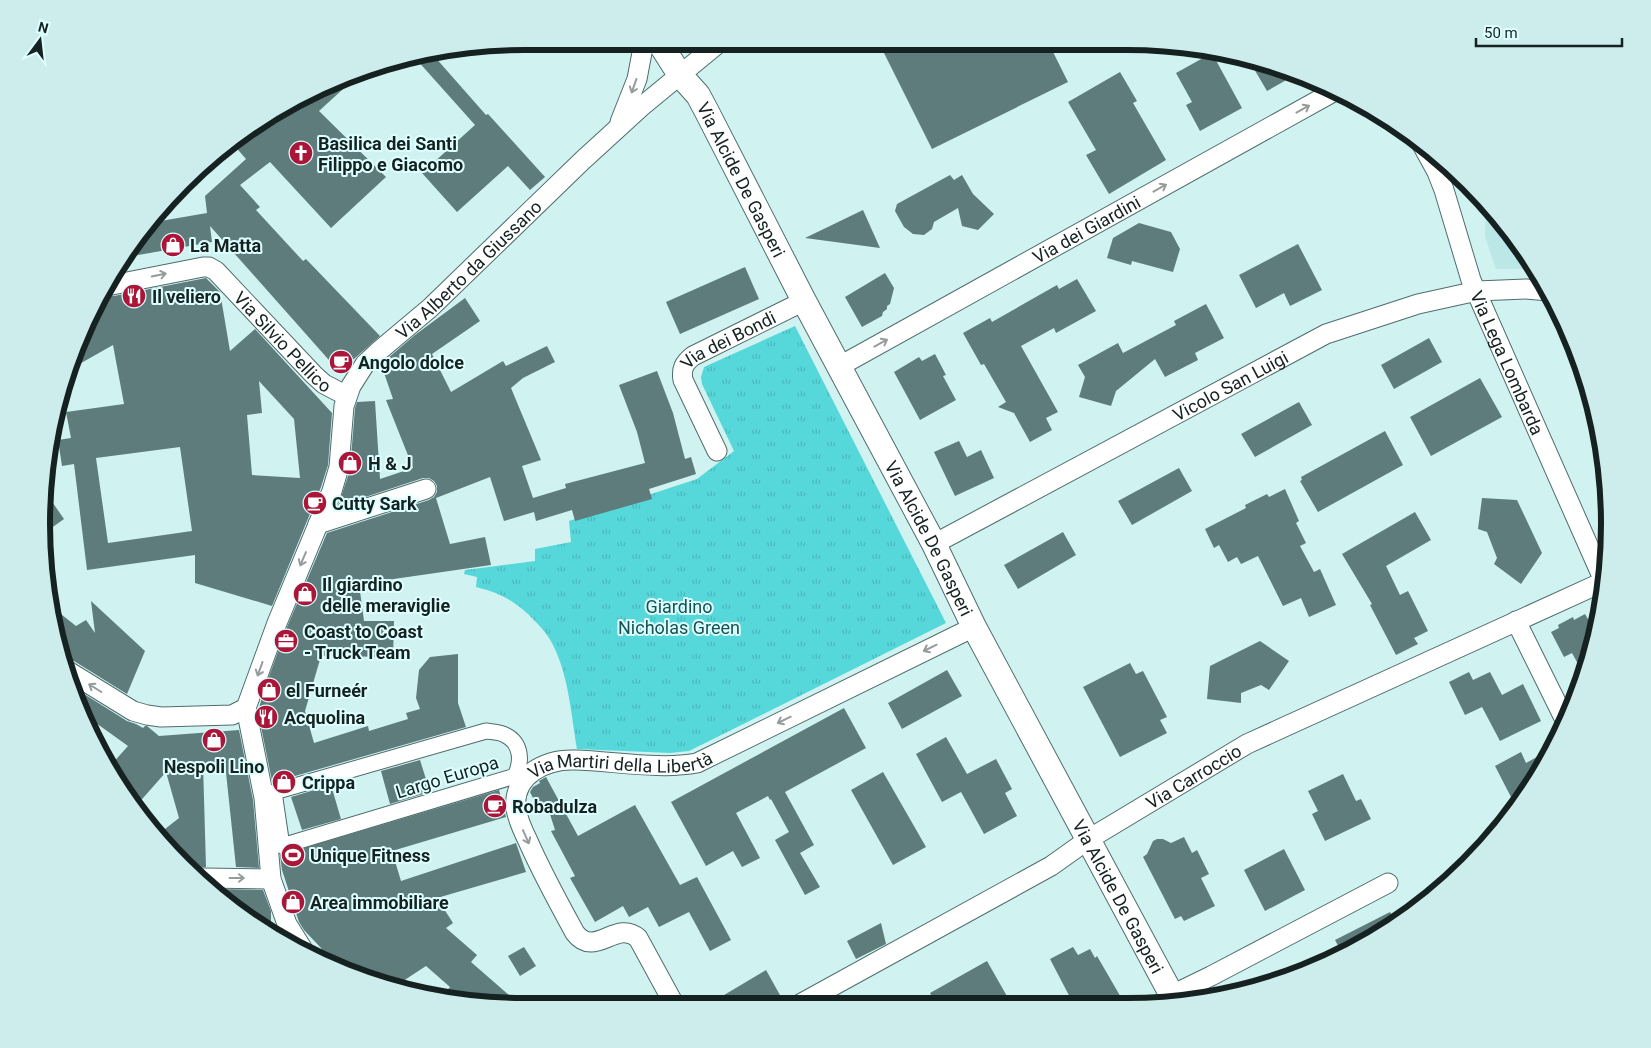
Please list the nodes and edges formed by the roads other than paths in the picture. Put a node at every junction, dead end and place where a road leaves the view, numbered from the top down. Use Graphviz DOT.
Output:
graph roads {
  1 [pos="642,50"];
  2 [pos="664,50"];
  3 [pos="711,50"];
  4 [pos="680,76"];
  5 [pos="1328,95"];
  6 [pos="618,128"];
  7 [pos="1430,160"];
  8 [pos="116,284"];
  9 [pos="1539,290"];
  10 [pos="1478,291"];
  11 [pos="804,301"];
  12 [pos="838,367"];
  13 [pos="347,396"];
  14 [pos="717,451"];
  15 [pos="426,489"];
  16 [pos="318,524"];
  17 [pos="934,544"];
  18 [pos="1599,569"];
  19 [pos="1597,584"];
  20 [pos="1516,621"];
  21 [pos="974,627"];
  22 [pos="75,675"];
  23 [pos="246,708"];
  24 [pos="1561,713"];
  25 [pos="274,792"];
  26 [pos="1089,839"];
  27 [pos="209,878"];
  28 [pos="271,879"];
  29 [pos="1388,883"];
  30 [pos="297,939"];
  31 [pos="1181,995"];
  32 [pos="1172,996"];
  33 [pos="671,998"];
  34 [pos="811,998"];
  1 -- 6 [label="street, Via Alberto da Giussano, one-way"];
  2 -- 4 [label="street"];
  3 -- 4 [label="street, Via Alberto da Giussano"];
  4 -- 6 [label="street, Via Alberto da Giussano"];
  4 -- 11 [label="street, Via Alcide De Gasperi"];
  12 -- 5 [label="street, Via dei Giardini, one-way"];
  6 -- 13 [label="street, Via Alberto da Giussano"];
  7 -- 10 [label="street, Via Lega Lombarda"];
  8 -- 13 [label="street, Via Silvio Pellico, one-way"];
  9 -- 10 [label="street, Vicolo San Luigi"];
  10 -- 17 [label="street, Vicolo San Luigi"];
  10 -- 18 [label="street, Via Lega Lombarda"];
  11 -- 12 [label="street, Via Alcide De Gasperi"];
  11 -- 14 [label="street, Via dei Bondi"];
  12 -- 17 [label="street, Via Alcide De Gasperi"];
  13 -- 16 [label="street, Via Alberto da Giussano"];
  15 -- 16 [label="street"];
  16 -- 23 [label="street, Via Alberto da Giussano, one-way"];
  17 -- 21 [label="street, Via Alcide De Gasperi"];
  19 -- 20 [label="street, Via Carroccio"];
  20 -- 24 [label="street"];
  20 -- 26 [label="street, Via Carroccio"];
  21 -- 26 [label="street, Via Alcide De Gasperi"];
  21 -- 33 [label="street, Via Martiri della Libertà, one-way"];
  23 -- 22 [label="street, one-way"];
  23 -- 28 [label="street"];
  25 -- 25 [label="street, Largo Europa"];
  26 -- 32 [label="street, Via Alcide De Gasperi"];
  26 -- 34 [label="street, Via Carroccio"];
  27 -- 28 [label="street, one-way"];
  28 -- 30 [label="street"];
  29 -- 31 [label="street"];
}
